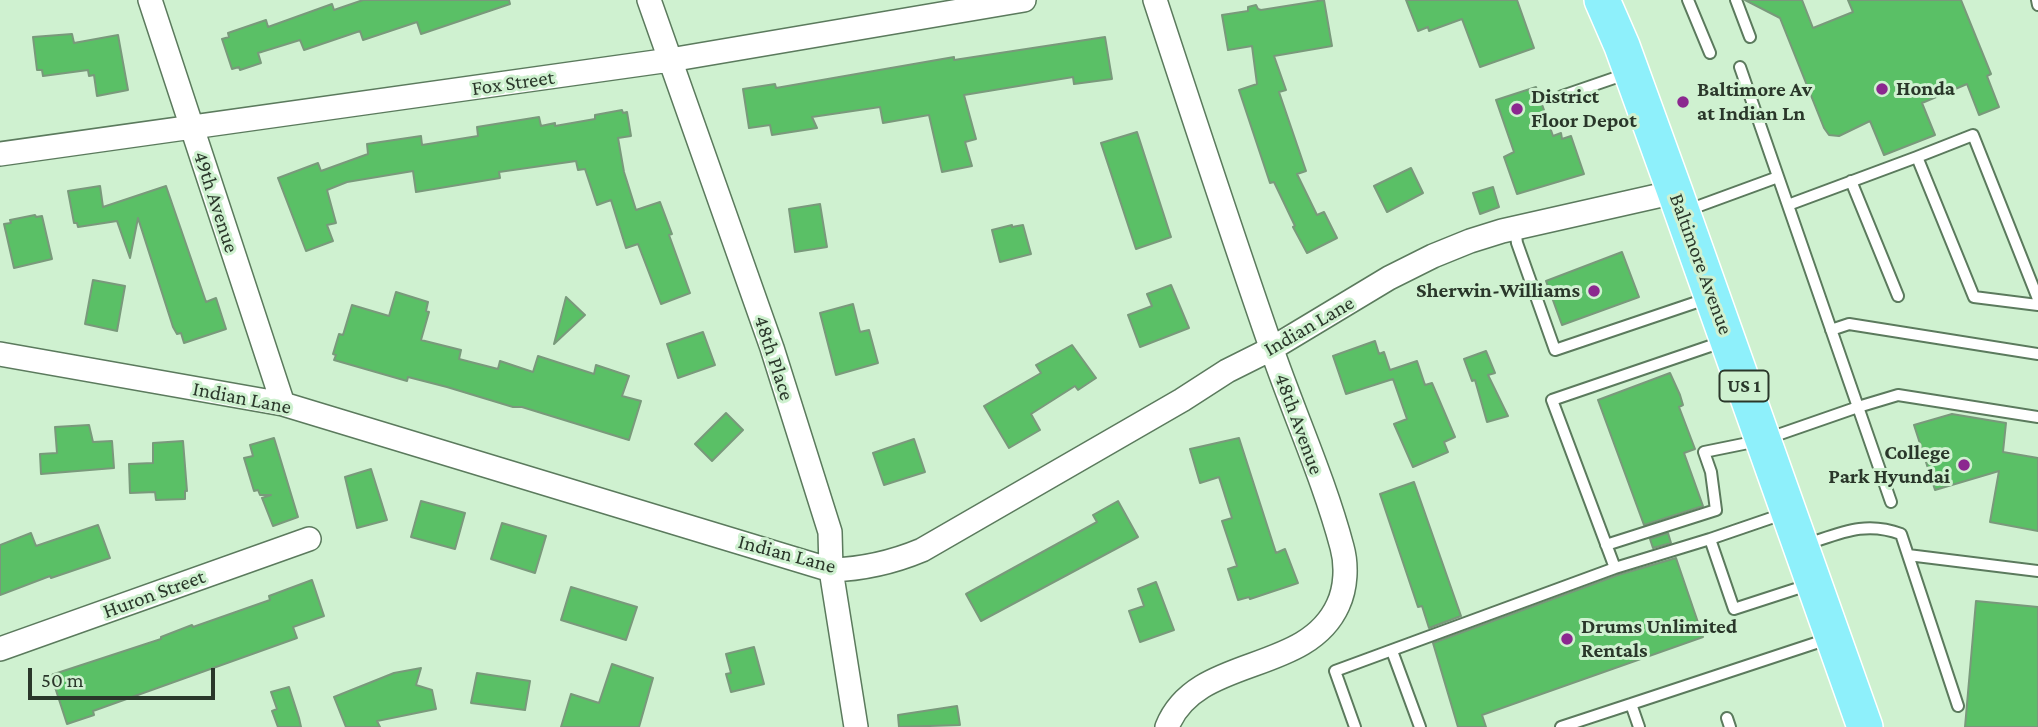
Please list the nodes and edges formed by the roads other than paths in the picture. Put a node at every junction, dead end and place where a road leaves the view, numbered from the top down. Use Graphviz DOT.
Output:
graph roads {
  1 [pos="150,0"];
  2 [pos="649,0"];
  3 [pos="1024,0"];
  4 [pos="1155,0"];
  5 [pos="1602,0"];
  6 [pos="1688,0"];
  7 [pos="1736,0"];
  8 [pos="2036,0"];
  9 [pos="2038,5"];
  10 [pos="1750,37"];
  11 [pos="1710,53"];
  12 [pos="670,60"];
  13 [pos="1740,67"];
  14 [pos="1631,72"];
  15 [pos="1562,96"];
  16 [pos="192,129"];
  17 [pos="0,154"];
  18 [pos="1917,157"];
  19 [pos="1778,177"];
  20 [pos="1851,181"];
  21 [pos="1679,202"];
  22 [pos="1788,205"];
  23 [pos="1515,229"];
  24 [pos="1712,296"];
  25 [pos="1898,296"];
  26 [pos="2038,299"];
  27 [pos="2038,305"];
  28 [pos="1832,330"];
  29 [pos="1728,340"];
  30 [pos="1271,349"];
  31 [pos="0,354"];
  32 [pos="2038,354"];
  33 [pos="283,404"];
  34 [pos="1858,407"];
  35 [pos="2038,417"];
  36 [pos="1763,440"];
  37 [pos="1891,502"];
  38 [pos="1789,512"];
  39 [pos="309,539"];
  40 [pos="1710,539"];
  41 [pos="1606,545"];
  42 [pos="1801,546"];
  43 [pos="1908,555"];
  44 [pos="1615,568"];
  45 [pos="831,570"];
  46 [pos="2038,571"];
  47 [pos="1814,583"];
  48 [pos="1833,638"];
  49 [pos="0,649"];
  50 [pos="1392,651"];
  51 [pos="1631,704"];
  52 [pos="1958,706"];
  53 [pos="856,727"];
  54 [pos="1167,727"];
  55 [pos="1355,727"];
  56 [pos="1420,727"];
  57 [pos="1561,727"];
  58 [pos="1639,727"];
  59 [pos="1865,727"];
  1 -- 16 [label="street, 49th Avenue"];
  2 -- 12 [label="street, 48th Place"];
  3 -- 12 [label="street, Fox Street"];
  4 -- 30 [label="street, 48th Avenue"];
  5 -- 14 [label="main road, Baltimore Avenue / US 1"];
  6 -- 11 [label="lane"];
  7 -- 10 [label="lane"];
  8 -- 9 [label="lane"];
  12 -- 16 [label="street, Fox Street"];
  12 -- 45 [label="street, 48th Place"];
  13 -- 19 [label="lane"];
  14 -- 15 [label="lane"];
  14 -- 21 [label="main road, Baltimore Avenue / US 1"];
  16 -- 17 [label="street, Fox Street"];
  16 -- 33 [label="street, 49th Avenue"];
  18 -- 20 [label="lane"];
  18 -- 26 [label="lane"];
  18 -- 27 [label="lane"];
  19 -- 21 [label="lane"];
  19 -- 22 [label="lane"];
  20 -- 22 [label="lane"];
  20 -- 25 [label="lane"];
  21 -- 23 [label="street, Indian Lane"];
  21 -- 24 [label="main road, Baltimore Avenue / US 1"];
  22 -- 28 [label="lane"];
  23 -- 24 [label="lane"];
  23 -- 30 [label="street, Indian Lane"];
  24 -- 29 [label="main road, Baltimore Avenue / US 1"];
  28 -- 32 [label="lane"];
  28 -- 34 [label="lane"];
  29 -- 36 [label="main road, Baltimore Avenue / US 1"];
  29 -- 41 [label="lane"];
  30 -- 45 [label="street, Indian Lane"];
  30 -- 54 [label="street, 48th Avenue"];
  31 -- 33 [label="street, Indian Lane"];
  33 -- 45 [label="street, Indian Lane"];
  34 -- 35 [label="lane"];
  34 -- 36 [label="lane"];
  34 -- 37 [label="lane"];
  36 -- 38 [label="main road, Baltimore Avenue / US 1"];
  36 -- 41 [label="lane"];
  38 -- 40 [label="lane"];
  38 -- 42 [label="main road, Baltimore Avenue / US 1"];
  39 -- 49 [label="street, Huron Street"];
  40 -- 44 [label="lane"];
  40 -- 47 [label="lane"];
  41 -- 44 [label="lane"];
  42 -- 43 [label="lane"];
  42 -- 47 [label="main road, Baltimore Avenue / US 1"];
  43 -- 46 [label="lane"];
  43 -- 52 [label="lane"];
  44 -- 50 [label="lane"];
  45 -- 53 [label="street, 48th Place"];
  47 -- 48 [label="main road, Baltimore Avenue / US 1"];
  48 -- 51 [label="lane"];
  48 -- 59 [label="main road, Baltimore Avenue / US 1"];
  50 -- 55 [label="lane"];
  50 -- 56 [label="lane"];
  51 -- 57 [label="lane"];
  51 -- 58 [label="lane"];
}
